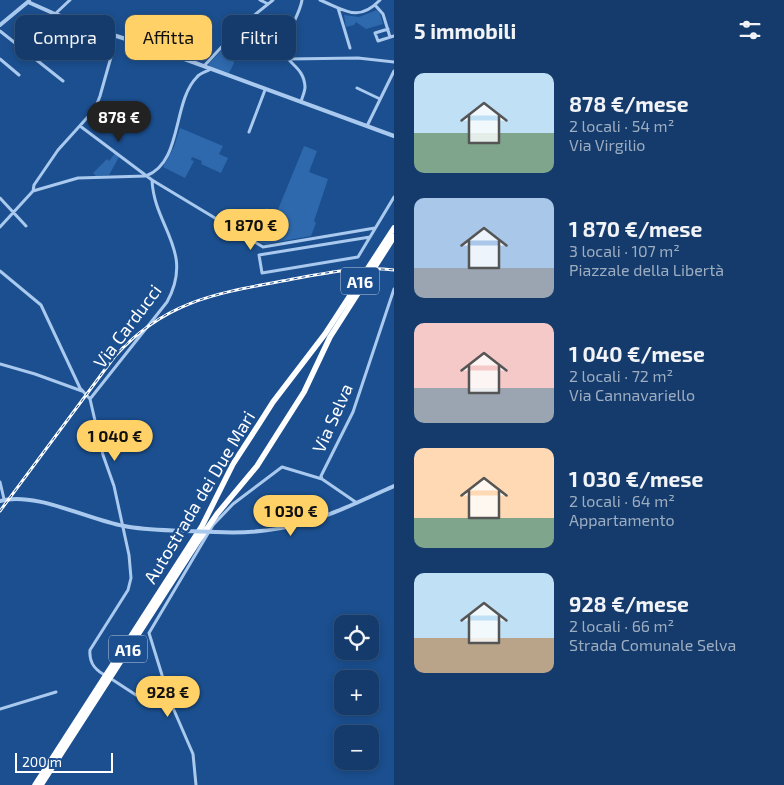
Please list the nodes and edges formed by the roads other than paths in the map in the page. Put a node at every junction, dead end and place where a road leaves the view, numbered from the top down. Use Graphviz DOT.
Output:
graph roads {
  1 [pos="70,0"];
  2 [pos="260,0"];
  3 [pos="273,0"];
  4 [pos="302,0"];
  5 [pos="320,0"];
  6 [pos="380,0"];
  7 [pos="29,1"];
  8 [pos="268,4"];
  9 [pos="375,5"];
  10 [pos="338,8"];
  11 [pos="55,14"];
  12 [pos="296,20"];
  13 [pos="0,23"];
  14 [pos="388,29"];
  15 [pos="0,31"];
  16 [pos="115,36"];
  17 [pos="392,37"];
  18 [pos="350,48"];
  19 [pos="0,59"];
  20 [pos="296,59"];
  21 [pos="110,60"];
  22 [pos="289,60"];
  23 [pos="394,62"];
  24 [pos="203,67"];
  25 [pos="211,70"];
  26 [pos="394,71"];
  27 [pos="20,75"];
  28 [pos="63,81"];
  29 [pos="357,88"];
  30 [pos="265,90"];
  31 [pos="380,99"];
  32 [pos="300,102"];
  33 [pos="80,126"];
  34 [pos="367,127"];
  35 [pos="249,132"];
  36 [pos="394,136"];
  37 [pos="146,176"];
  38 [pos="152,180"];
  39 [pos="33,191"];
  40 [pos="0,198"];
  41 [pos="394,198"];
  42 [pos="13,212"];
  43 [pos="26,226"];
  44 [pos="0,227"];
  45 [pos="375,228"];
  46 [pos="394,228"];
  47 [pos="370,237"];
  48 [pos="394,237"];
  49 [pos="0,271"];
  50 [pos="394,289"];
  51 [pos="0,364"];
  52 [pos="82,391"];
  53 [pos="90,399"];
  54 [pos="322,479"];
  55 [pos="0,482"];
  56 [pos="394,486"];
  57 [pos="2,500"];
  58 [pos="357,503"];
  59 [pos="123,526"];
  60 [pos="102,674"];
  61 [pos="113,680"];
  62 [pos="56,692"];
  63 [pos="170,701"];
  64 [pos="0,709"];
  65 [pos="35,785"];
  66 [pos="40,785"];
  67 [pos="196,785"];
  1 -- 11 [label="street"];
  2 -- 8 [label="street"];
  3 -- 8 [label="street"];
  4 -- 12 [label="street"];
  5 -- 10 [label="street"];
  6 -- 9 [label="street"];
  7 -- 11 [label="street"];
  7 -- 13 [label="street"];
  8 -- 24 [label="street"];
  9 -- 10 [label="street"];
  9 -- 14 [label="street"];
  10 -- 18 [label="street"];
  14 -- 17 [label="street"];
  14 -- 17 [label="street"];
  15 -- 28 [label="street"];
  16 -- 24 [label="street"];
  19 -- 27 [label="street"];
  20 -- 23 [label="street"];
  21 -- 33 [label="street"];
  22 -- 32 [label="street"];
  24 -- 25 [label="street"];
  25 -- 30 [label="street"];
  25 -- 37 [label="street"];
  26 -- 31 [label="street"];
  29 -- 31 [label="street"];
  30 -- 32 [label="street"];
  30 -- 35 [label="street"];
  31 -- 34 [label="street"];
  32 -- 34 [label="street"];
  33 -- 37 [label="street"];
  33 -- 39 [label="street"];
  34 -- 36 [label="street"];
  37 -- 38 [label="street"];
  37 -- 39 [label="street"];
  38 -- 45 [label="street"];
  38 -- 53 [label="street, Via Carducci"];
  39 -- 42 [label="street"];
  40 -- 42 [label="street"];
  41 -- 45 [label="street"];
  42 -- 43 [label="street"];
  42 -- 44 [label="street"];
  45 -- 47 [label="street"];
  46 -- 65 [label="highway, Autostrada dei Due Mari / A16"];
  47 -- 47 [label="street"];
  48 -- 66 [label="highway, Autostrada dei Due Mari / A16"];
  49 -- 52 [label="street"];
  50 -- 54 [label="street, Via Selva"];
  51 -- 52 [label="street"];
  52 -- 53 [label="street"];
  53 -- 59 [label="street"];
  54 -- 58 [label="street, Via Selva"];
  54 -- 63 [label="street"];
  55 -- 57 [label="street"];
  56 -- 58 [label="street"];
  57 -- 59 [label="street"];
  58 -- 59 [label="street, bridge"];
  59 -- 60 [label="street"];
  61 -- 63 [label="street"];
  62 -- 64 [label="street"];
  63 -- 67 [label="street"];
}
